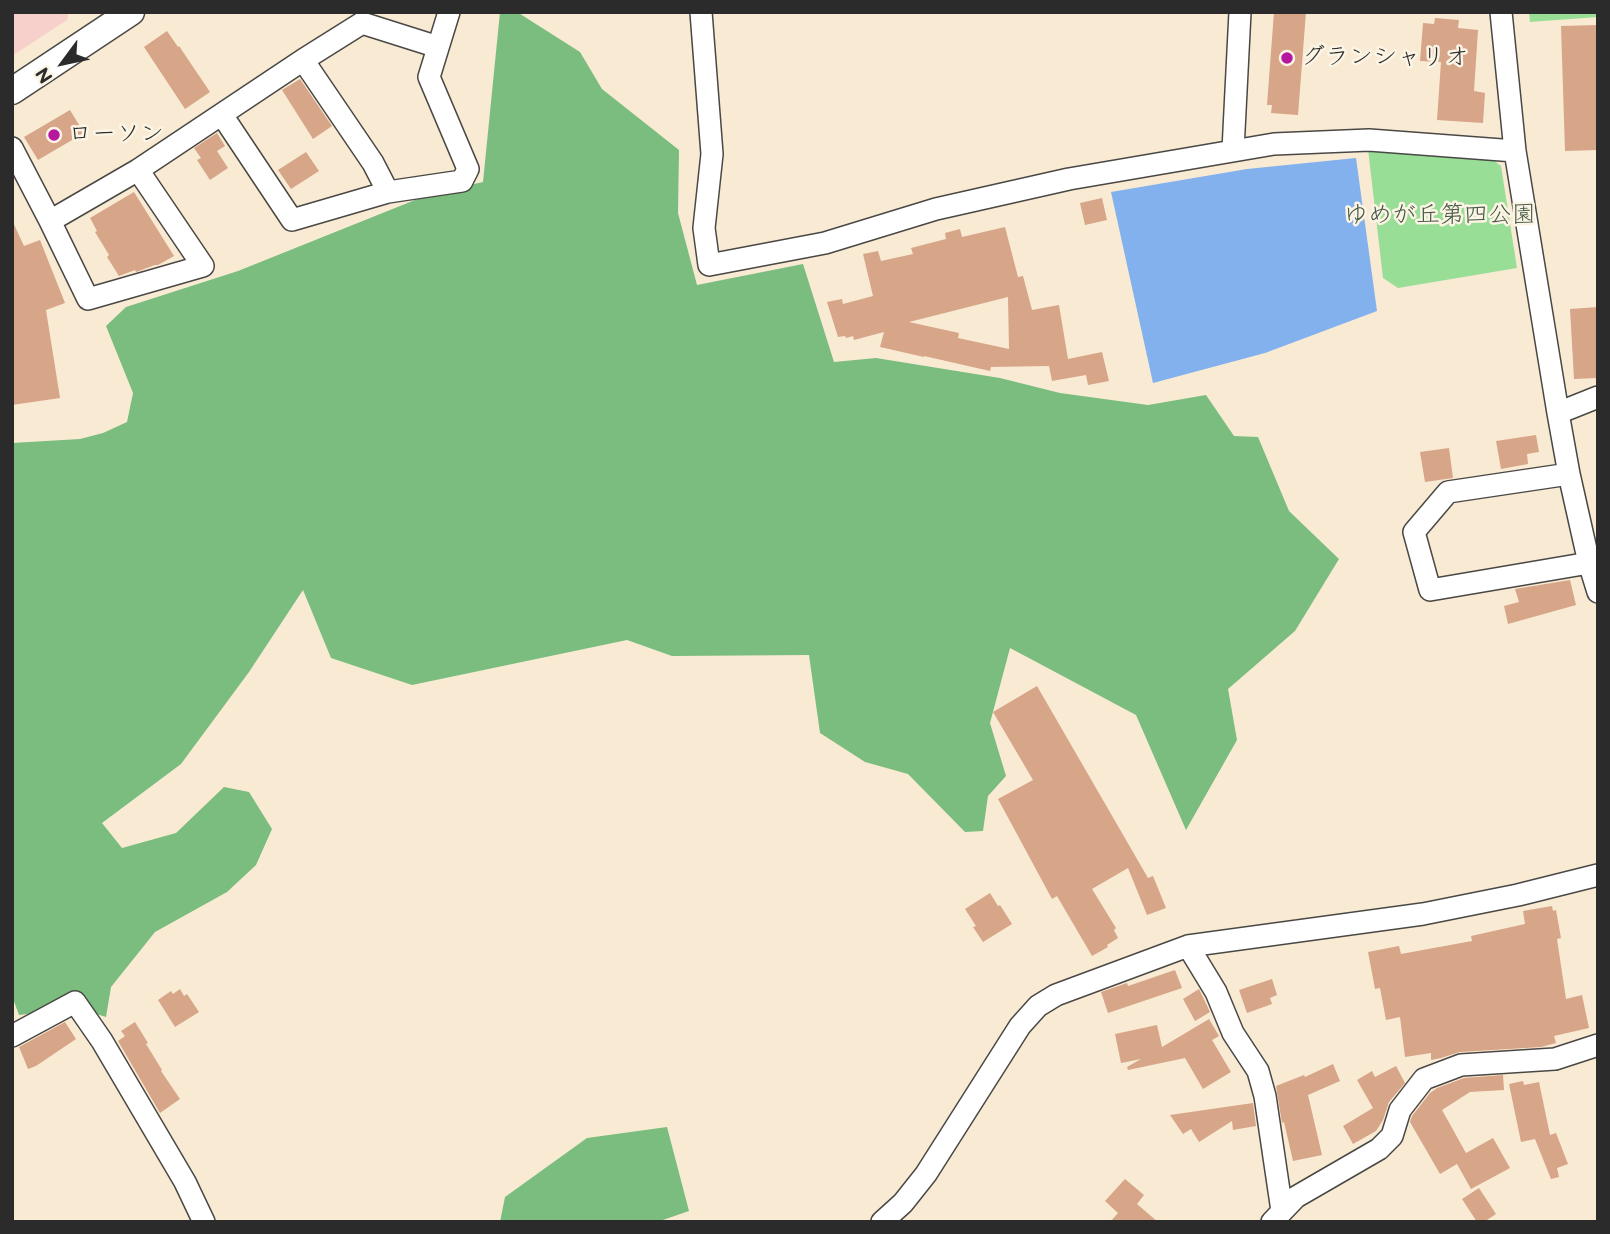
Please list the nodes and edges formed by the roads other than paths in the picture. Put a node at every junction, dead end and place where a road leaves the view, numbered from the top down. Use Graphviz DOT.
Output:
graph roads {
  1 [pos="131,12"];
  2 [pos="449,12"];
  3 [pos="701,12"];
  4 [pos="1240,12"];
  5 [pos="1501,12"];
  6 [pos="438,47"];
  7 [pos="303,60"];
  8 [pos="12,91"];
  9 [pos="222,115"];
  10 [pos="12,148"];
  11 [pos="1233,150"];
  12 [pos="1515,151"];
  13 [pos="138,170"];
  14 [pos="388,192"];
  15 [pos="50,221"];
  16 [pos="1598,397"];
  17 [pos="1559,413"];
  18 [pos="1569,474"];
  19 [pos="1589,563"];
  20 [pos="1598,592"];
  21 [pos="1598,875"];
  22 [pos="1188,946"];
  23 [pos="12,1036"];
  24 [pos="1598,1045"];
  25 [pos="1277,1216"];
  26 [pos="204,1222"];
  27 [pos="881,1222"];
  1 -- 8 [label="main road"];
  2 -- 6 [label="street"];
  3 -- 11 [label="street"];
  4 -- 11 [label="street"];
  5 -- 12 [label="street"];
  6 -- 7 [label="street"];
  6 -- 14 [label="street"];
  7 -- 9 [label="street"];
  7 -- 14 [label="street"];
  9 -- 13 [label="street"];
  9 -- 14 [label="street"];
  10 -- 15 [label="street"];
  11 -- 12 [label="street"];
  12 -- 17 [label="street"];
  13 -- 15 [label="street"];
  13 -- 15 [label="street"];
  16 -- 17 [label="street"];
  17 -- 18 [label="street"];
  18 -- 19 [label="street"];
  18 -- 19 [label="street"];
  19 -- 20 [label="street"];
  21 -- 22 [label="street"];
  22 -- 25 [label="street"];
  22 -- 27 [label="street"];
  23 -- 26 [label="street"];
  24 -- 25 [label="street"];
}
